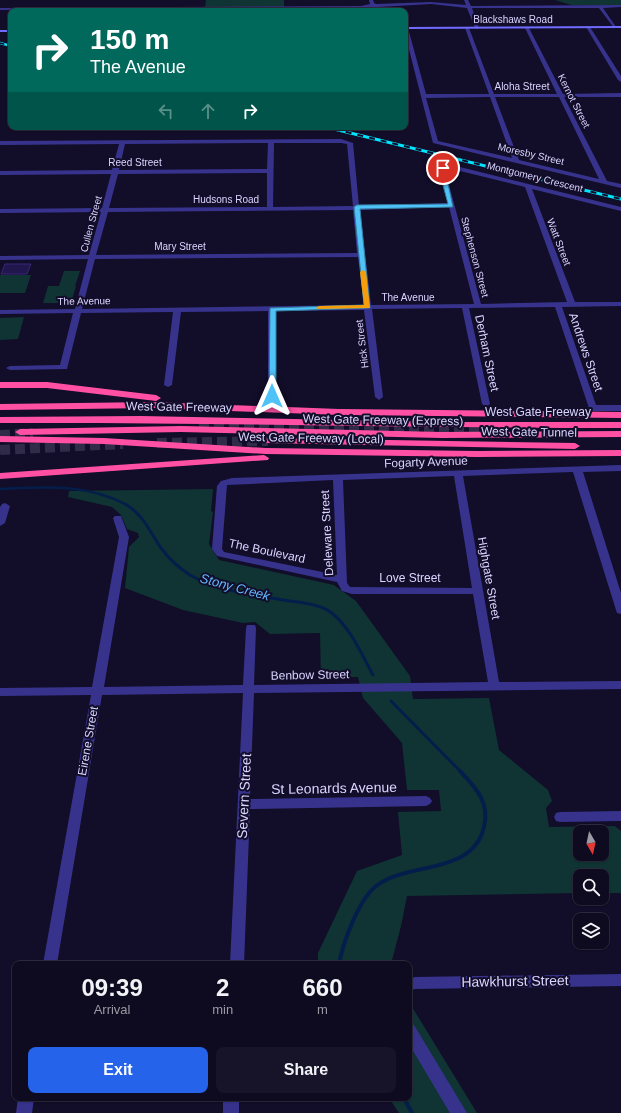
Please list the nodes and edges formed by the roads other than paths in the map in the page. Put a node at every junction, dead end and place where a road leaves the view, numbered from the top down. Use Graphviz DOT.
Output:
graph roads {
  1 [pos="205,0"];
  2 [pos="371,0"];
  3 [pos="466,0"];
  4 [pos="554,0"];
  5 [pos="39,4"];
  6 [pos="376,5"];
  7 [pos="600,6"];
  8 [pos="621,6"];
  9 [pos="469,7"];
  10 [pos="574,7"];
  11 [pos="37,8"];
  12 [pos="204,8"];
  13 [pos="324,8"];
  14 [pos="588,27"];
  15 [pos="614,27"];
  16 [pos="621,27"];
  17 [pos="408,28"];
  18 [pos="466,28"];
  19 [pos="477,28"];
  20 [pos="527,28"];
  21 [pos="408,39"];
  22 [pos="621,80"];
  23 [pos="621,94"];
  24 [pos="561,95"];
  25 [pos="423,96"];
  26 [pos="493,96"];
  27 [pos="271,141"];
  28 [pos="123,142"];
  29 [pos="0,143"];
  30 [pos="516,161"];
  31 [pos="445,167"];
  32 [pos="271,171"];
  33 [pos="115,172"];
  34 [pos="0,173"];
  35 [pos="604,182"];
  36 [pos="527,186"];
  37 [pos="621,186"];
  38 [pos="451,205"];
  39 [pos="357,207"];
  40 [pos="270,208"];
  41 [pos="621,209"];
  42 [pos="0,210"];
  43 [pos="105,210"];
  44 [pos="361,255"];
  45 [pos="92,257"];
  46 [pos="0,258"];
  47 [pos="621,304"];
  48 [pos="558,305"];
  49 [pos="572,305"];
  50 [pos="465,306"];
  51 [pos="478,306"];
  52 [pos="367,307"];
  53 [pos="272,309"];
  54 [pos="177,310"];
  55 [pos="27,311"];
  56 [pos="78,311"];
  57 [pos="0,312"];
  58 [pos="0,315"];
  59 [pos="10,368"];
  60 [pos="0,385"];
  61 [pos="168,385"];
  62 [pos="272,396"];
  63 [pos="379,397"];
  64 [pos="486,404"];
  65 [pos="0,407"];
  66 [pos="621,408"];
  67 [pos="424,413"];
  68 [pos="621,415"];
  69 [pos="0,420"];
  70 [pos="621,425"];
  71 [pos="0,433"];
  72 [pos="621,434"];
  73 [pos="0,439"];
  74 [pos="268,441"];
  75 [pos="621,445"];
  76 [pos="0,446"];
  77 [pos="201,447"];
  78 [pos="621,453"];
  79 [pos="477,454"];
  80 [pos="621,468"];
  81 [pos="578,469"];
  82 [pos="458,473"];
  83 [pos="0,476"];
  84 [pos="338,477"];
  85 [pos="232,481"];
  86 [pos="5,506"];
  87 [pos="118,518"];
  88 [pos="0,523"];
  89 [pos="343,583"];
  90 [pos="478,591"];
  91 [pos="621,610"];
  92 [pos="251,628"];
  93 [pos="621,685"];
  94 [pos="494,686"];
  95 [pos="249,689"];
  96 [pos="97,690"];
  97 [pos="0,692"];
  98 [pos="426,801"];
  99 [pos="243,804"];
  100 [pos="621,816"];
  101 [pos="560,817"];
  102 [pos="51,961"];
  103 [pos="237,961"];
  104 [pos="621,980"];
  105 [pos="412,984"];
  106 [pos="412,1035"];
  107 [pos="26,1101"];
  108 [pos="231,1101"];
  109 [pos="24,1113"];
  110 [pos="231,1113"];
  111 [pos="459,1113"];
  1 -- 12 [label="street"];
  2 -- 6 [label="street"];
  3 -- 9 [label="street"];
  4 -- 10 [label="street"];
  5 -- 11 [label="street"];
  6 -- 9 [label="street"];
  6 -- 13 [label="street"];
  7 -- 8 [label="street"];
  7 -- 10 [label="street"];
  7 -- 15 [label="street"];
  9 -- 10 [label="street"];
  9 -- 19 [label="street"];
  14 -- 15 [label="main road, Blackshaws Road"];
  14 -- 20 [label="main road, Blackshaws Road"];
  14 -- 22 [label="street"];
  15 -- 16 [label="main road, Blackshaws Road"];
  17 -- 18 [label="main road, Blackshaws Road"];
  18 -- 19 [label="main road, Blackshaws Road"];
  18 -- 26 [label="street"];
  19 -- 20 [label="main road, Blackshaws Road"];
  20 -- 24 [label="street, Kernot Street"];
  21 -- 25 [label="street"];
  23 -- 24 [label="street, Aloha Street"];
  24 -- 26 [label="street, Aloha Street"];
  24 -- 35 [label="street, Kernot Street"];
  25 -- 26 [label="street, Aloha Street"];
  25 -- 30 [label="street, Moresby Street"];
  26 -- 30 [label="street"];
  27 -- 28 [label="street"];
  27 -- 32 [label="street"];
  27 -- 39 [label="street, Hick Street"];
  28 -- 29 [label="street"];
  28 -- 33 [label="street, Cullen Street"];
  30 -- 35 [label="street, Moresby Street"];
  31 -- 36 [label="street, Montgomery Crescent"];
  31 -- 38 [label="street, Stephenson Street"];
  32 -- 33 [label="street, Reed Street"];
  32 -- 40 [label="street"];
  33 -- 34 [label="street, Reed Street"];
  33 -- 43 [label="street, Cullen Street"];
  35 -- 37 [label="street, Moresby Street"];
  36 -- 41 [label="street, Montgomery Crescent"];
  36 -- 49 [label="street, Watt Street"];
  38 -- 39 [label="street, Hudsons Road"];
  38 -- 51 [label="street, Stephenson Street"];
  39 -- 40 [label="street, Hudsons Road"];
  39 -- 44 [label="street, Hick Street"];
  40 -- 43 [label="street, Hudsons Road"];
  42 -- 43 [label="street, Hudsons Road"];
  43 -- 45 [label="street, Cullen Street"];
  44 -- 45 [label="street, Mary Street"];
  44 -- 52 [label="street, Hick Street"];
  45 -- 46 [label="street, Mary Street"];
  45 -- 56 [label="street, Cullen Street"];
  47 -- 49 [label="street, The Avenue"];
  48 -- 49 [label="street, The Avenue"];
  48 -- 51 [label="street, The Avenue"];
  48 -- 66 [label="street, Andrews Street"];
  50 -- 51 [label="street, The Avenue"];
  50 -- 52 [label="street, The Avenue"];
  50 -- 64 [label="street, Derham Street"];
  52 -- 53 [label="street, The Avenue"];
  52 -- 63 [label="street, Hick Street"];
  53 -- 54 [label="street, The Avenue"];
  53 -- 62 [label="street"];
  54 -- 56 [label="street, The Avenue"];
  54 -- 61 [label="street"];
  55 -- 56 [label="street, The Avenue"];
  55 -- 57 [label="street, The Avenue"];
  55 -- 58 [label="street, The Avenue"];
  56 -- 59 [label="street, Cullen Street"];
  60 -- 67 [label="highway"];
  65 -- 67 [label="highway"];
  67 -- 68 [label="highway"];
  69 -- 70 [label="highway, West Gate Freeway"];
  71 -- 72 [label="highway, West Gate Freeway (Express)"];
  73 -- 77 [label="highway, West Gate Freeway (Local)"];
  74 -- 75 [label="highway, West Gate Tunnel"];
  76 -- 77 [label="highway"];
  77 -- 79 [label="highway, West Gate Freeway (Local)"];
  78 -- 79 [label="highway, West Gate Freeway (Local)"];
  79 -- 83 [label="highway"];
  80 -- 81 [label="street, Fogarty Avenue"];
  81 -- 82 [label="street, Fogarty Avenue"];
  81 -- 91 [label="street"];
  82 -- 84 [label="street, Fogarty Avenue"];
  82 -- 90 [label="street, Highgate Street"];
  84 -- 85 [label="street, Fogarty Avenue"];
  84 -- 89 [label="street, Deleware Street"];
  85 -- 89 [label="street, The Boulevard"];
  86 -- 88 [label="street"];
  87 -- 96 [label="street, Eirene Street"];
  89 -- 90 [label="street, Love Street"];
  90 -- 94 [label="street, Highgate Street"];
  92 -- 95 [label="street, Severn Street"];
  93 -- 94 [label="street, Benbow Street"];
  94 -- 95 [label="street, Benbow Street"];
  95 -- 96 [label="street, Benbow Street"];
  95 -- 99 [label="street, Severn Street"];
  96 -- 97 [label="street, Benbow Street"];
  96 -- 102 [label="street, Eirene Street"];
  98 -- 99 [label="street, St Leonards Avenue"];
  99 -- 103 [label="street, Severn Street"];
  100 -- 101 [label="street"];
  104 -- 105 [label="street, Hawkhurst Street"];
  106 -- 111 [label="street"];
  107 -- 109 [label="street"];
  108 -- 110 [label="street"];
}
